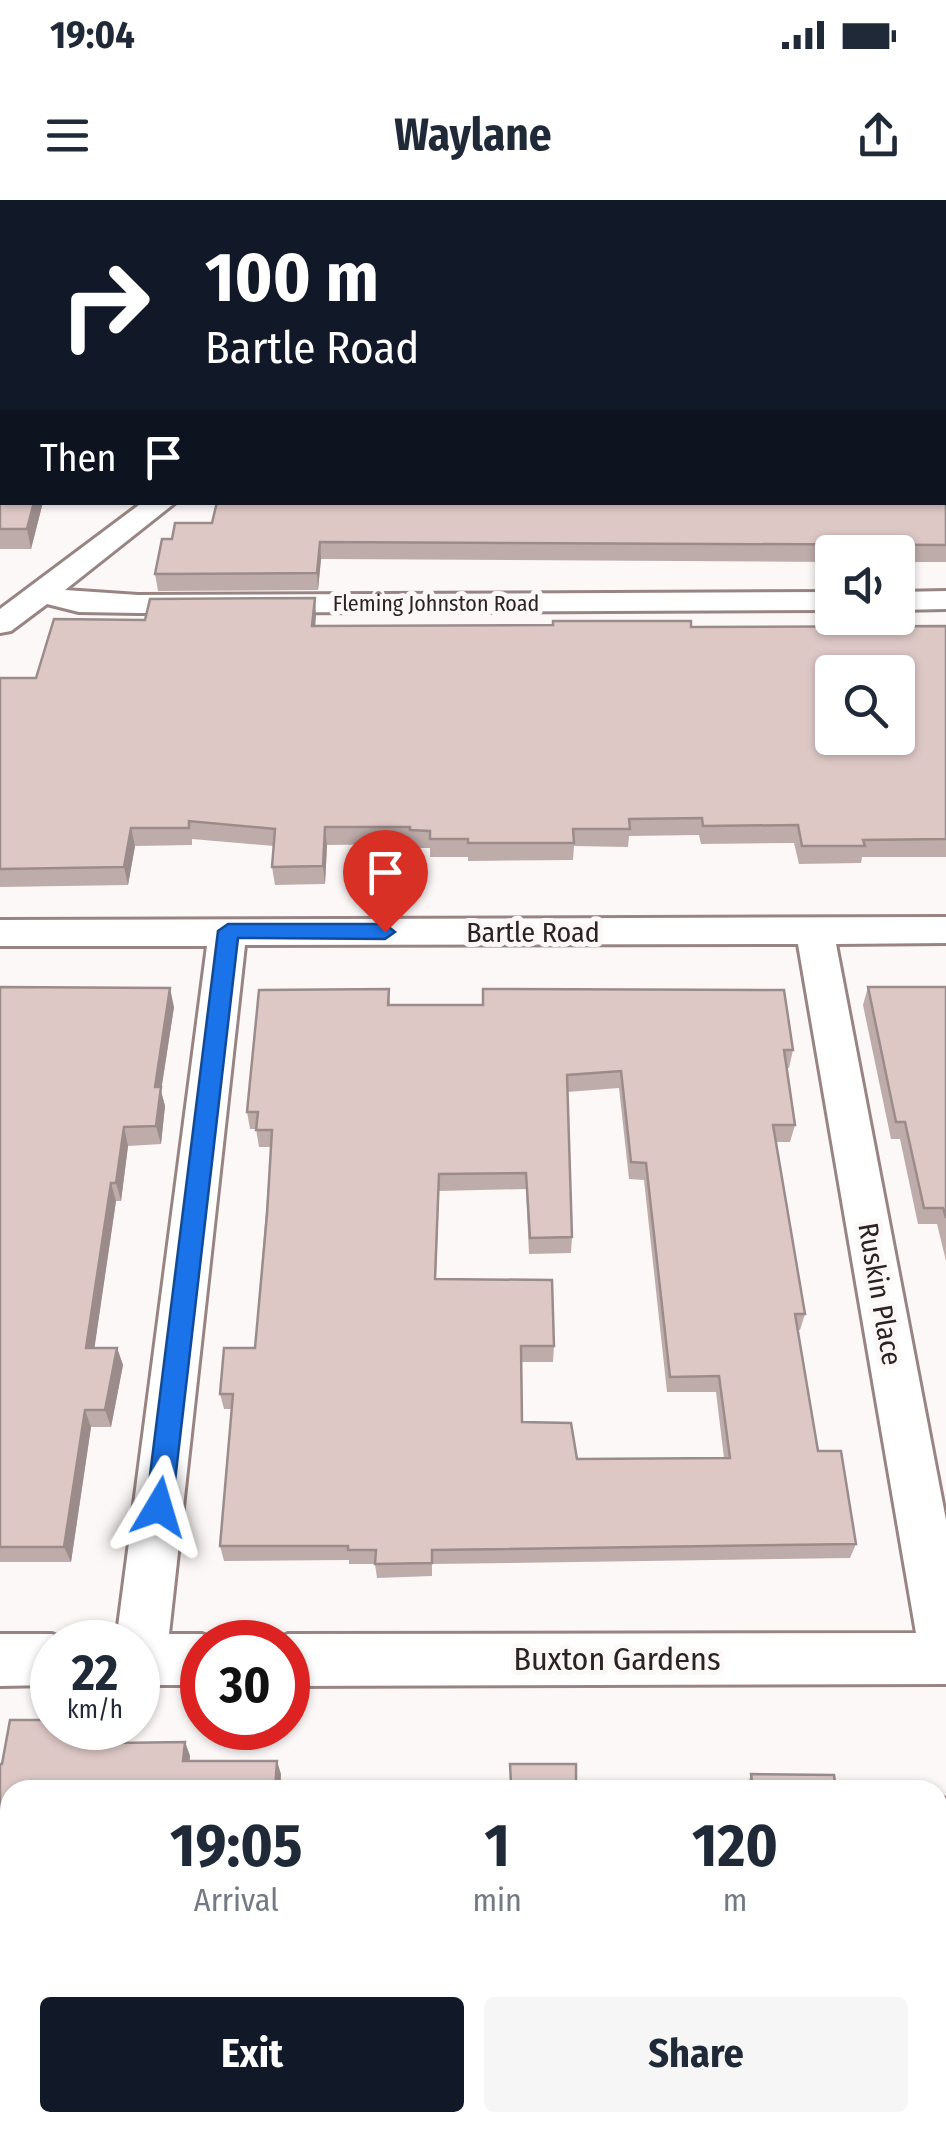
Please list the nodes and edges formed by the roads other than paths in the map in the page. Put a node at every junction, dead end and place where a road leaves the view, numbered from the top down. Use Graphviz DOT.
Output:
graph roads {
  1 [pos="158,505"];
  2 [pos="42,593"];
  3 [pos="946,600"];
  4 [pos="815,601"];
  5 [pos="915,601"];
  6 [pos="0,624"];
  7 [pos="946,930"];
  8 [pos="228,931"];
  9 [pos="815,932"];
  10 [pos="0,933"];
  11 [pos="144,1620"];
  12 [pos="946,1657"];
  13 [pos="0,1660"];
  14 [pos="30,1660"];
  15 [pos="310,1660"];
  1 -- 2 [label="street"];
  2 -- 4 [label="street, Fleming Johnston Road"];
  2 -- 6 [label="street"];
  3 -- 5 [label="street"];
  7 -- 9 [label="street, Bartle Road"];
  8 -- 9 [label="street, Bartle Road"];
  8 -- 10 [label="street, Bartle Road"];
  8 -- 11 [label="street"];
  9 -- 12 [label="street, Ruskin Place"];
  12 -- 15 [label="street, Buxton Gardens"];
  13 -- 14 [label="street"];
}
